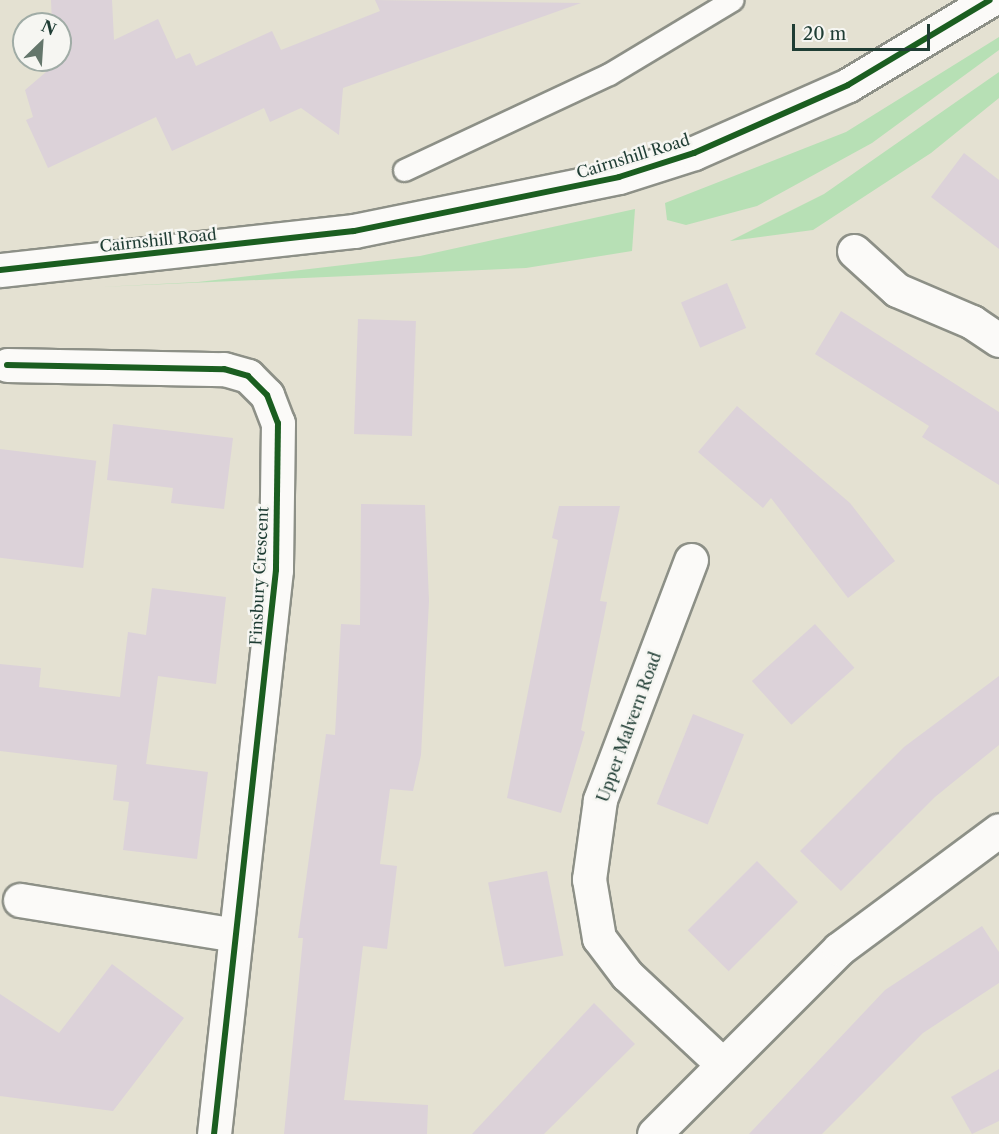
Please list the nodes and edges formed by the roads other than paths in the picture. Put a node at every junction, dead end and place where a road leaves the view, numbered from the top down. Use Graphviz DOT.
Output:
graph roads {
  1 [pos="732,0"];
  2 [pos="990,0"];
  3 [pos="404,170"];
  4 [pos="854,251"];
  5 [pos="0,270"];
  6 [pos="999,340"];
  7 [pos="7,365"];
  8 [pos="691,560"];
  9 [pos="999,830"];
  10 [pos="20,900"];
  11 [pos="235,935"];
  12 [pos="722,1064"];
  13 [pos="213,1134"];
  14 [pos="654,1134"];
  1 -- 3 [label="lane"];
  2 -- 5 [label="street, Cairnshill Road"];
  4 -- 6 [label="street"];
  7 -- 11 [label="street, Finsbury Crescent"];
  8 -- 12 [label="street, Upper Malvern Road"];
  9 -- 12 [label="street"];
  10 -- 11 [label="street"];
  11 -- 13 [label="street, Finsbury Crescent"];
  12 -- 14 [label="street"];
}
